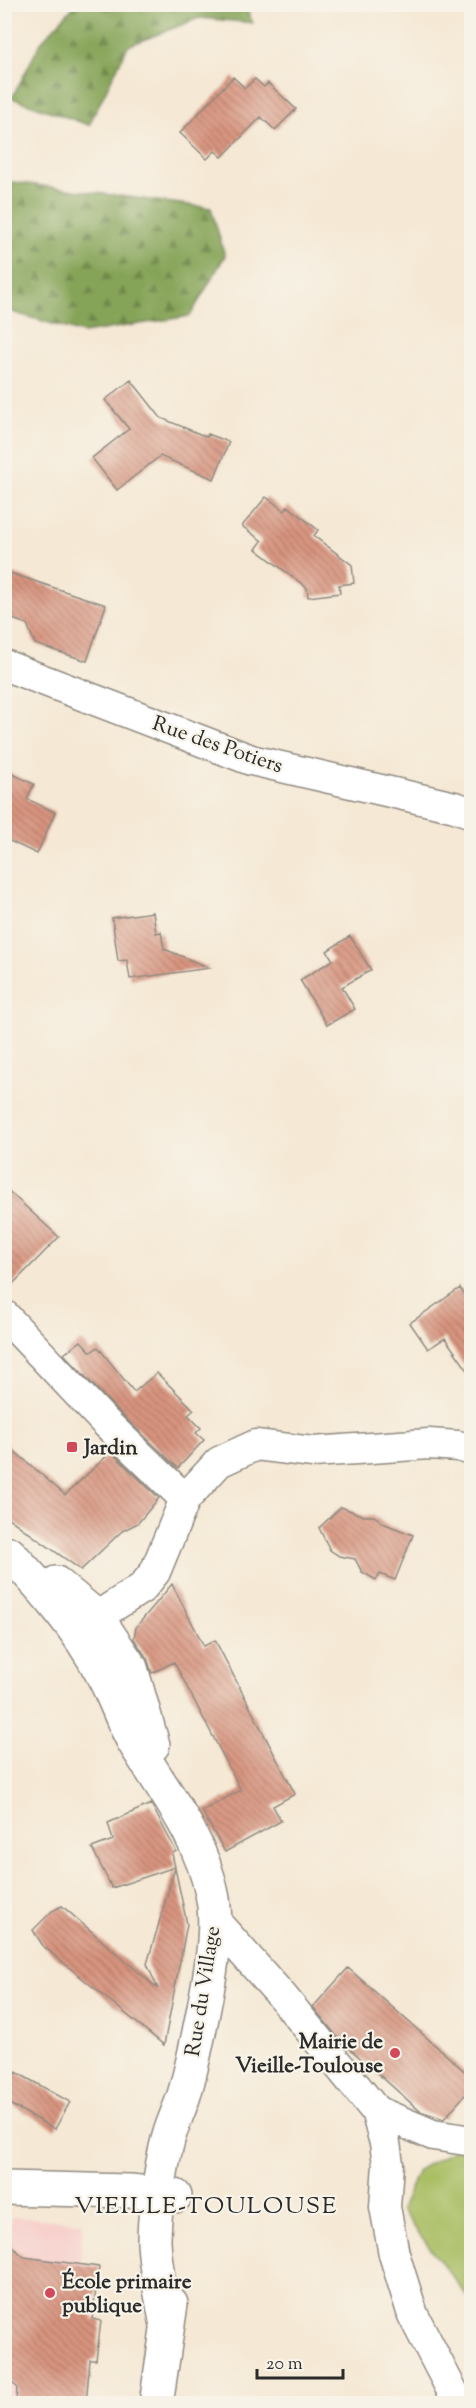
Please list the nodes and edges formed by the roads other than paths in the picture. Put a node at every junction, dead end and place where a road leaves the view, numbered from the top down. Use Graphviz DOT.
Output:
graph roads {
  1 [pos="4,665"];
  2 [pos="471,813"];
  3 [pos="4,1315"];
  4 [pos="471,1450"];
  5 [pos="185,1499"];
  6 [pos="7,1552"];
  7 [pos="86,1624"];
  8 [pos="214,1920"];
  9 [pos="376,2111"];
  10 [pos="471,2141"];
  11 [pos="4,2187"];
  12 [pos="167,2195"];
  13 [pos="156,2403"];
  14 [pos="459,2403"];
  1 -- 2 [label="street, Rue des Potiers"];
  3 -- 5 [label="street"];
  4 -- 5 [label="street"];
  5 -- 7 [label="street"];
  6 -- 7 [label="street, Rue du Village"];
  7 -- 8 [label="street, Rue du Village"];
  8 -- 9 [label="street"];
  8 -- 12 [label="street, Rue du Village"];
  9 -- 10 [label="street"];
  9 -- 14 [label="street"];
  11 -- 12 [label="street"];
  12 -- 13 [label="street, Rue du Village"];
}
